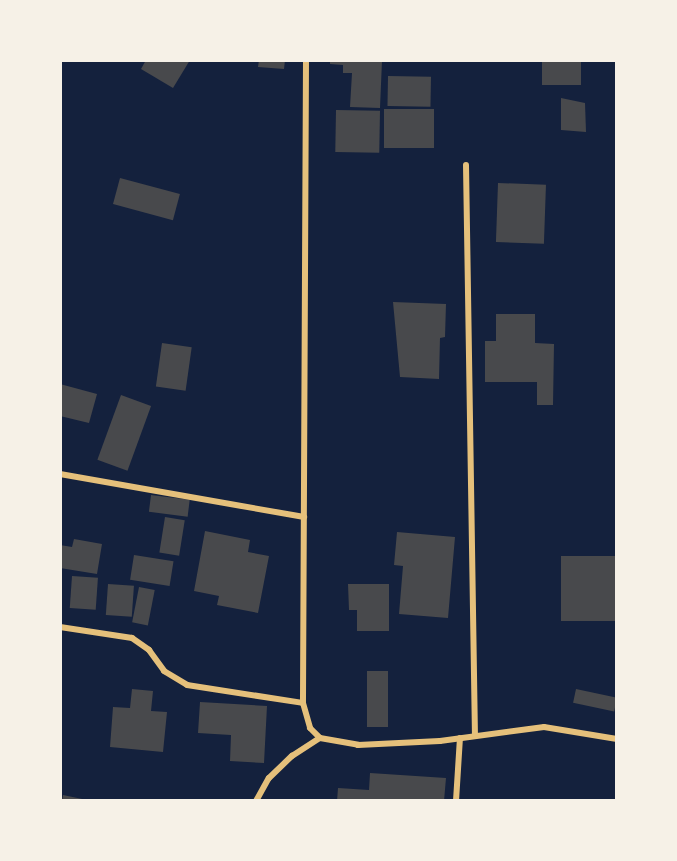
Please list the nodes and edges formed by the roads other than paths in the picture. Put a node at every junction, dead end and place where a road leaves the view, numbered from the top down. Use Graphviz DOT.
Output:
graph roads {
  1 [pos="306,60"];
  2 [pos="466,165"];
  3 [pos="60,474"];
  4 [pos="304,517"];
  5 [pos="60,627"];
  6 [pos="303,703"];
  7 [pos="475,735"];
  8 [pos="320,738"];
  9 [pos="460,738"];
  10 [pos="617,739"];
  11 [pos="256,801"];
  12 [pos="456,801"];
  1 -- 4 [label="street"];
  2 -- 7 [label="street"];
  3 -- 4 [label="street"];
  4 -- 6 [label="street"];
  5 -- 6 [label="street"];
  6 -- 8 [label="street"];
  7 -- 9 [label="street"];
  7 -- 10 [label="street"];
  8 -- 9 [label="street"];
  8 -- 11 [label="street"];
  9 -- 12 [label="street"];
}
